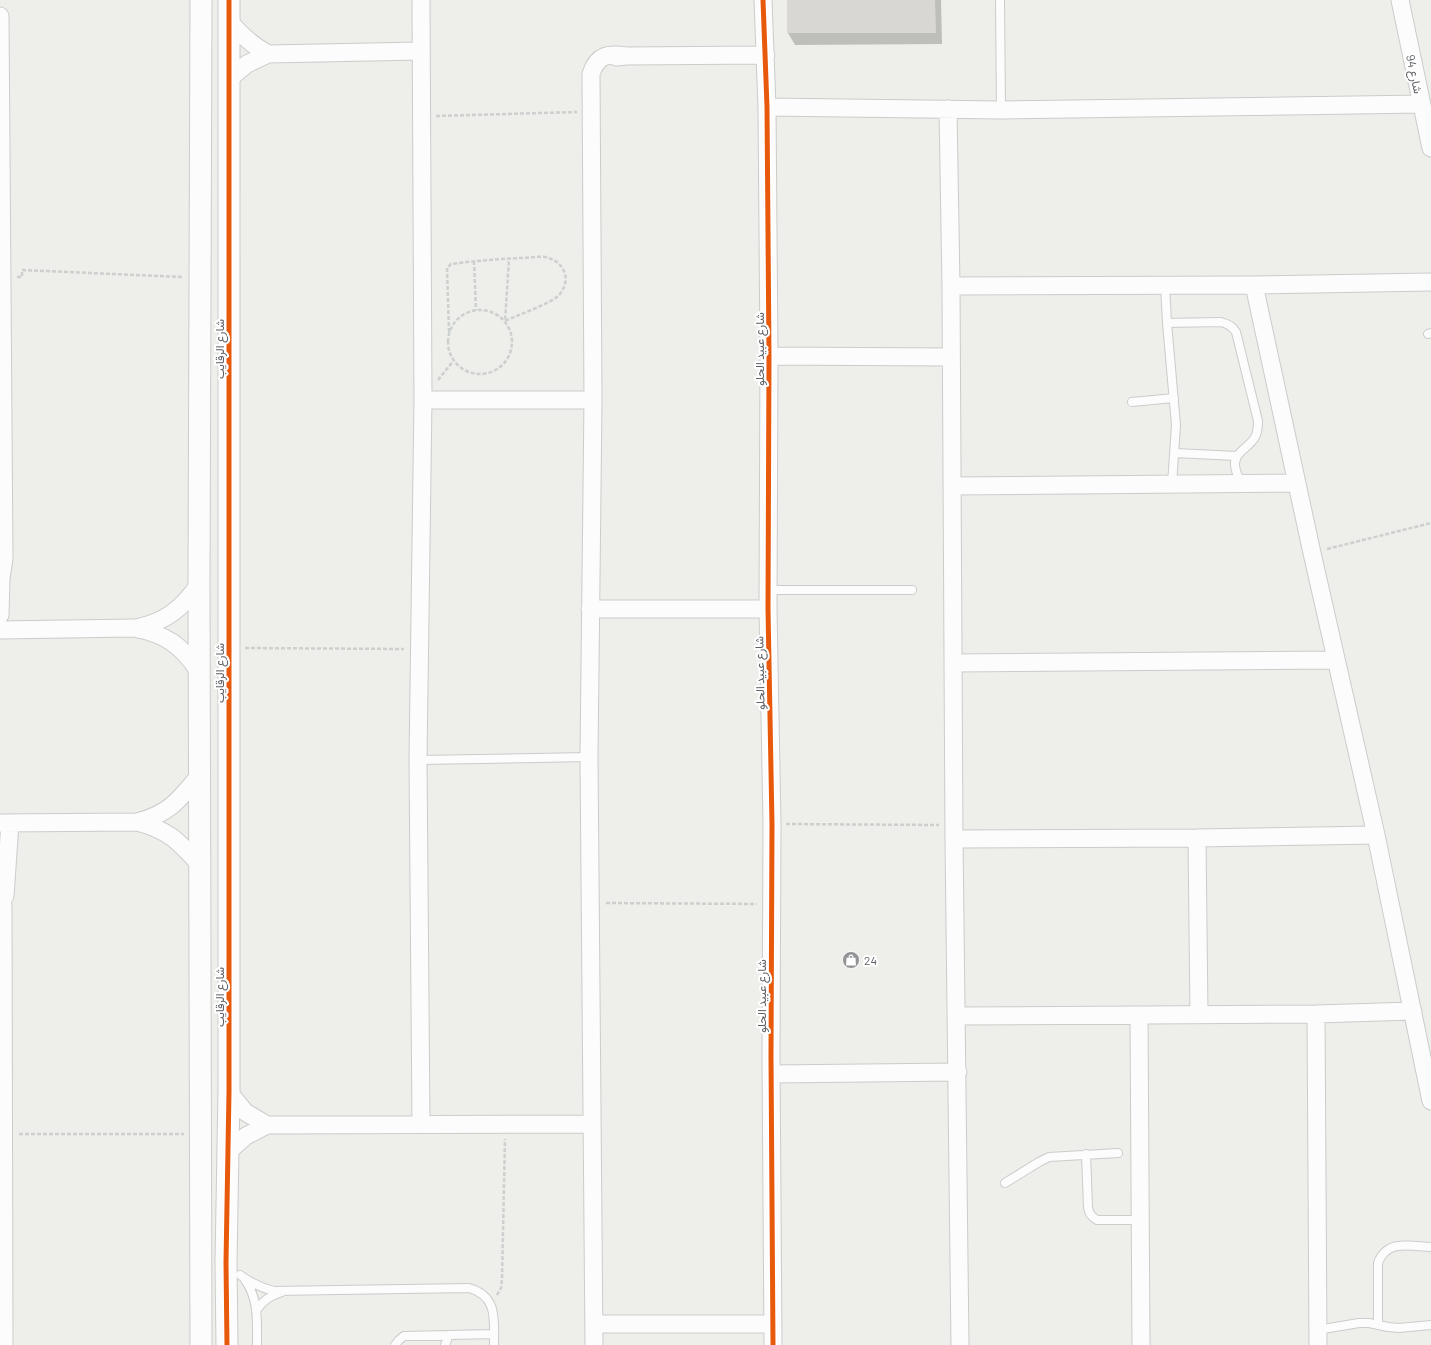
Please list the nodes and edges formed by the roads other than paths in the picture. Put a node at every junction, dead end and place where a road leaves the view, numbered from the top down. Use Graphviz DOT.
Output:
graph roads {
  1 [pos="201,0"];
  2 [pos="421,0"];
  3 [pos="763,0"];
  4 [pos="1000,0"];
  5 [pos="1400,0"];
  6 [pos="229,10"];
  7 [pos="0,16"];
  8 [pos="422,51"];
  9 [pos="268,54"];
  10 [pos="766,55"];
  11 [pos="229,78"];
  12 [pos="1422,104"];
  13 [pos="767,107"];
  14 [pos="948,109"];
  15 [pos="1001,110"];
  16 [pos="1431,148"];
  17 [pos="1,242"];
  18 [pos="1431,282"];
  19 [pos="1165,285"];
  20 [pos="1254,285"];
  21 [pos="951,286"];
  22 [pos="1167,323"];
  23 [pos="769,356"];
  24 [pos="951,357"];
  25 [pos="1174,398"];
  26 [pos="423,400"];
  27 [pos="593,400"];
  28 [pos="1132,402"];
  29 [pos="1175,453"];
  30 [pos="1237,456"];
  31 [pos="1241,483"];
  32 [pos="1297,483"];
  33 [pos="1172,484"];
  34 [pos="952,486"];
  35 [pos="4,559"];
  36 [pos="199,584"];
  37 [pos="769,590"];
  38 [pos="912,590"];
  39 [pos="590,609"];
  40 [pos="768,609"];
  41 [pos="0,616"];
  42 [pos="134,628"];
  43 [pos="5,630"];
  44 [pos="1335,660"];
  45 [pos="953,663"];
  46 [pos="199,672"];
  47 [pos="589,757"];
  48 [pos="418,760"];
  49 [pos="199,776"];
  50 [pos="137,822"];
  51 [pos="5,823"];
  52 [pos="954,832"];
  53 [pos="1376,836"];
  54 [pos="1197,838"];
  55 [pos="200,866"];
  56 [pos="0,882"];
  57 [pos="3,906"];
  58 [pos="1413,1011"];
  59 [pos="1316,1014"];
  60 [pos="1139,1015"];
  61 [pos="1199,1015"];
  62 [pos="957,1016"];
  63 [pos="2,1018"];
  64 [pos="958,1072"];
  65 [pos="771,1074"];
  66 [pos="229,1092"];
  67 [pos="1431,1101"];
  68 [pos="421,1124"];
  69 [pos="592,1124"];
  70 [pos="267,1125"];
  71 [pos="228,1152"];
  72 [pos="1118,1153"];
  73 [pos="1086,1154"];
  74 [pos="1004,1183"];
  75 [pos="1140,1220"];
  76 [pos="1431,1247"];
  77 [pos="233,1268"];
  78 [pos="287,1291"];
  79 [pos="256,1311"];
  80 [pos="594,1324"];
  81 [pos="773,1324"];
  82 [pos="1378,1325"];
  83 [pos="1431,1325"];
  84 [pos="494,1334"];
  85 [pos="449,1335"];
  86 [pos="1317,1337"];
  87 [pos="4,1345"];
  88 [pos="201,1345"];
  89 [pos="227,1345"];
  90 [pos="257,1345"];
  91 [pos="394,1345"];
  92 [pos="445,1345"];
  93 [pos="494,1345"];
  94 [pos="594,1345"];
  95 [pos="773,1345"];
  96 [pos="960,1345"];
  97 [pos="1141,1345"];
  1 -- 36 [label="street, شارع الرقايب"];
  2 -- 8 [label="street"];
  3 -- 10 [label="street, شارع عبيد الحلو"];
  4 -- 15 [label="lane"];
  5 -- 12 [label="street, شارع 94"];
  6 -- 9 [label="street"];
  6 -- 11 [label="street, شارع الرقايب"];
  7 -- 17 [label="street"];
  8 -- 9 [label="street"];
  8 -- 26 [label="street"];
  9 -- 11 [label="street"];
  10 -- 13 [label="street, شارع عبيد الحلو"];
  10 -- 27 [label="street"];
  11 -- 66 [label="street, شارع الرقايب"];
  12 -- 15 [label="street"];
  12 -- 16 [label="street, شارع 94"];
  13 -- 14 [label="street"];
  13 -- 23 [label="street, شارع عبيد الحلو"];
  14 -- 15 [label="street"];
  14 -- 21 [label="street"];
  17 -- 35 [label="street"];
  18 -- 20 [label="street"];
  19 -- 20 [label="street"];
  19 -- 21 [label="street"];
  19 -- 22 [label="lane"];
  20 -- 32 [label="street"];
  21 -- 24 [label="street"];
  22 -- 25 [label="lane"];
  22 -- 30 [label="lane"];
  23 -- 24 [label="street"];
  23 -- 37 [label="street, شارع عبيد الحلو"];
  24 -- 34 [label="street"];
  25 -- 28 [label="lane"];
  25 -- 29 [label="lane"];
  26 -- 27 [label="street"];
  26 -- 48 [label="street"];
  27 -- 39 [label="street"];
  29 -- 30 [label="lane"];
  29 -- 33 [label="lane"];
  30 -- 31 [label="lane"];
  31 -- 32 [label="street"];
  31 -- 33 [label="street"];
  32 -- 44 [label="street"];
  33 -- 34 [label="street"];
  34 -- 45 [label="street"];
  35 -- 41 [label="street"];
  35 -- 43 [label="street"];
  36 -- 42 [label="street"];
  36 -- 46 [label="street, شارع الرقايب"];
  37 -- 38 [label="lane"];
  37 -- 40 [label="street, شارع عبيد الحلو"];
  39 -- 40 [label="street"];
  39 -- 47 [label="street"];
  40 -- 65 [label="street, شارع عبيد الحلو"];
  42 -- 43 [label="street"];
  42 -- 46 [label="street"];
  44 -- 45 [label="street"];
  44 -- 53 [label="street"];
  45 -- 52 [label="street"];
  46 -- 49 [label="street, شارع الرقايب"];
  47 -- 48 [label="lane"];
  47 -- 69 [label="street"];
  48 -- 68 [label="street"];
  49 -- 50 [label="street"];
  49 -- 55 [label="street, شارع الرقايب"];
  50 -- 51 [label="street"];
  50 -- 55 [label="street"];
  51 -- 57 [label="street"];
  52 -- 54 [label="street"];
  52 -- 62 [label="street"];
  53 -- 54 [label="street"];
  53 -- 58 [label="street"];
  54 -- 61 [label="street"];
  55 -- 88 [label="street, شارع الرقايب"];
  56 -- 57 [label="street"];
  57 -- 63 [label="street"];
  58 -- 59 [label="street"];
  58 -- 67 [label="street"];
  59 -- 61 [label="street"];
  59 -- 86 [label="street"];
  60 -- 61 [label="street"];
  60 -- 62 [label="street"];
  60 -- 75 [label="street"];
  62 -- 64 [label="street"];
  63 -- 87 [label="street"];
  64 -- 65 [label="street"];
  64 -- 96 [label="street"];
  65 -- 81 [label="street, شارع عبيد الحلو"];
  66 -- 70 [label="street"];
  66 -- 71 [label="street, شارع الرقايب"];
  68 -- 69 [label="street"];
  68 -- 70 [label="street"];
  69 -- 80 [label="street"];
  70 -- 71 [label="street"];
  71 -- 77 [label="street, شارع الرقايب"];
  72 -- 73 [label="lane"];
  73 -- 74 [label="lane"];
  73 -- 75 [label="lane"];
  75 -- 97 [label="street"];
  76 -- 82 [label="lane"];
  77 -- 78 [label="lane"];
  77 -- 79 [label="lane"];
  77 -- 89 [label="street, شارع الرقايب"];
  78 -- 79 [label="lane"];
  78 -- 84 [label="lane"];
  79 -- 90 [label="lane"];
  80 -- 81 [label="street"];
  80 -- 94 [label="street"];
  81 -- 95 [label="street, شارع عبيد الحلو"];
  82 -- 83 [label="lane"];
  82 -- 86 [label="lane"];
  84 -- 85 [label="lane"];
  84 -- 93 [label="lane"];
  85 -- 91 [label="lane"];
  85 -- 92 [label="lane"];
}
